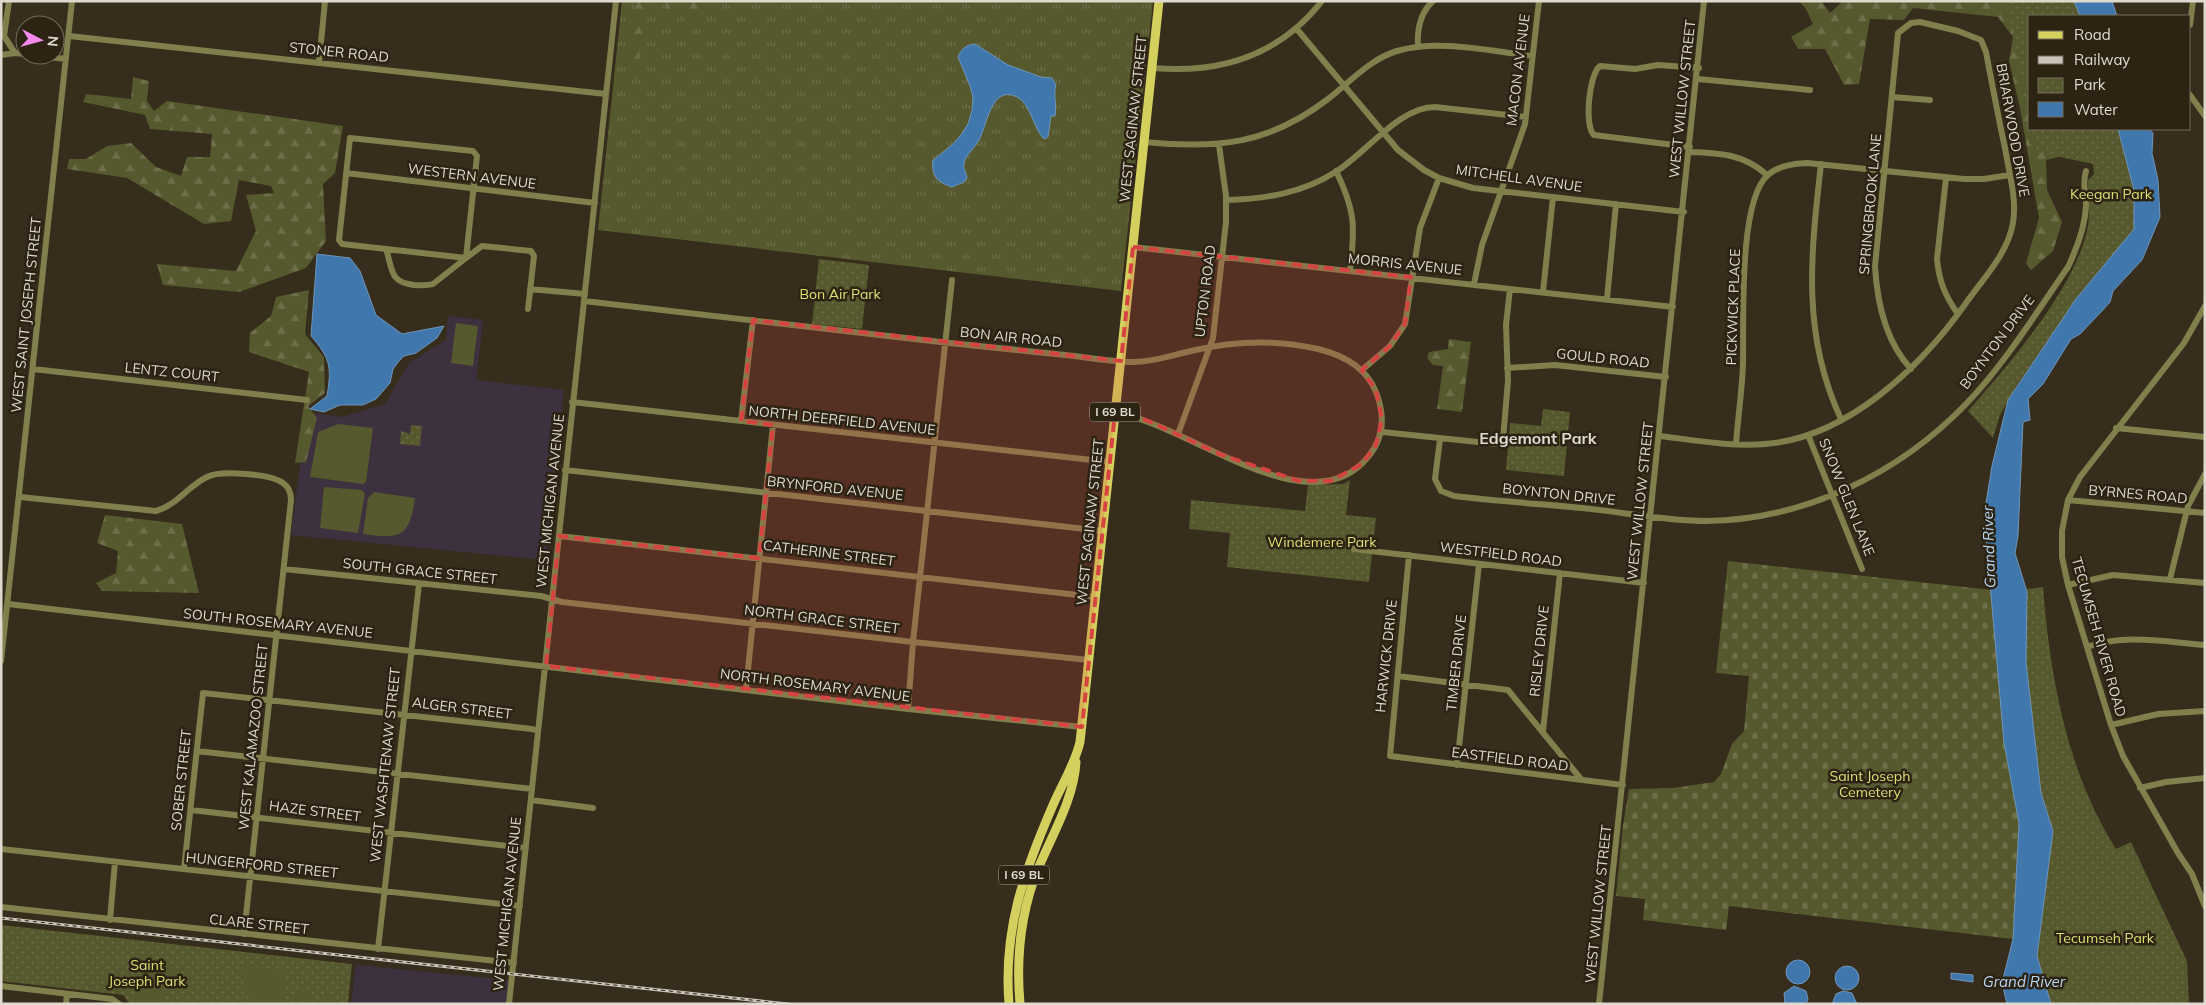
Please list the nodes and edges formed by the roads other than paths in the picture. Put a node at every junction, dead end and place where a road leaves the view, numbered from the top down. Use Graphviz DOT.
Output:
graph roads {
  1 [pos="9,1"];
  2 [pos="72,1"];
  3 [pos="325,1"];
  4 [pos="616,1"];
  5 [pos="1159,1"];
  6 [pos="1322,1"];
  7 [pos="1432,1"];
  8 [pos="1539,1"];
  9 [pos="1704,1"];
  10 [pos="2193,1"];
  11 [pos="2191,17"];
  12 [pos="1296,28"];
  13 [pos="1898,34"];
  14 [pos="68,36"];
  15 [pos="3,39"];
  16 [pos="1418,46"];
  17 [pos="15,53"];
  18 [pos="1,55"];
  19 [pos="1533,56"];
  20 [pos="66,59"];
  21 [pos="319,63"];
  22 [pos="1152,68"];
  23 [pos="1698,68"];
  24 [pos="1698,79"];
  25 [pos="1345,86"];
  26 [pos="1810,90"];
  27 [pos="606,94"];
  28 [pos="1892,96"];
  29 [pos="2191,96"];
  30 [pos="1930,100"];
  31 [pos="2205,116"];
  32 [pos="1526,117"];
  33 [pos="1384,133"];
  34 [pos="1144,142"];
  35 [pos="1220,145"];
  36 [pos="1690,149"];
  37 [pos="1821,164"];
  38 [pos="1884,171"];
  39 [pos="2086,171"];
  40 [pos="1336,172"];
  41 [pos="346,173"];
  42 [pos="1767,175"];
  43 [pos="2010,176"];
  44 [pos="1439,178"];
  45 [pos="1946,178"];
  46 [pos="473,188"];
  47 [pos="1502,191"];
  48 [pos="1553,197"];
  49 [pos="1226,200"];
  50 [pos="595,203"];
  51 [pos="1616,204"];
  52 [pos="1684,212"];
  53 [pos="1133,247"];
  54 [pos="386,249"];
  55 [pos="1222,257"];
  56 [pos="466,258"];
  57 [pos="1350,271"];
  58 [pos="1411,277"];
  59 [pos="952,280"];
  60 [pos="1474,284"];
  61 [pos="530,289"];
  62 [pos="1510,289"];
  63 [pos="1543,292"];
  64 [pos="585,297"];
  65 [pos="1607,299"];
  66 [pos="2205,306"];
  67 [pos="1673,307"];
  68 [pos="528,309"];
  69 [pos="1958,314"];
  70 [pos="753,320"];
  71 [pos="945,342"];
  72 [pos="1210,346"];
  73 [pos="1121,361"];
  74 [pos="1507,368"];
  75 [pos="33,369"];
  76 [pos="1911,369"];
  77 [pos="1362,370"];
  78 [pos="1666,377"];
  79 [pos="307,400"];
  80 [pos="572,402"];
  81 [pos="1115,413"];
  82 [pos="1841,419"];
  83 [pos="741,422"];
  84 [pos="773,425"];
  85 [pos="2116,428"];
  86 [pos="1382,432"];
  87 [pos="1178,434"];
  88 [pos="1808,435"];
  89 [pos="1660,436"];
  90 [pos="2205,437"];
  91 [pos="1440,438"];
  92 [pos="934,442"];
  93 [pos="1736,444"];
  94 [pos="1110,462"];
  95 [pos="565,470"];
  96 [pos="2205,474"];
  97 [pos="766,492"];
  98 [pos="1833,496"];
  99 [pos="20,497"];
  100 [pos="2068,500"];
  101 [pos="927,510"];
  102 [pos="2186,511"];
  103 [pos="2205,513"];
  104 [pos="1651,517"];
  105 [pos="1103,530"];
  106 [pos="559,536"];
  107 [pos="1354,549"];
  108 [pos="1409,555"];
  109 [pos="759,558"];
  110 [pos="1479,564"];
  111 [pos="284,569"];
  112 [pos="1862,569"];
  113 [pos="1560,573"];
  114 [pos="920,576"];
  115 [pos="2170,579"];
  116 [pos="1644,583"];
  117 [pos="2205,583"];
  118 [pos="419,584"];
  119 [pos="2068,585"];
  120 [pos="1096,597"];
  121 [pos="552,598"];
  122 [pos="8,604"];
  123 [pos="752,624"];
  124 [pos="277,635"];
  125 [pos="913,642"];
  126 [pos="2205,645"];
  127 [pos="2087,647"];
  128 [pos="410,650"];
  129 [pos="1089,660"];
  130 [pos="1,661"];
  131 [pos="546,666"];
  132 [pos="1398,676"];
  133 [pos="1466,684"];
  134 [pos="746,689"];
  135 [pos="202,693"];
  136 [pos="270,699"];
  137 [pos="908,709"];
  138 [pos="2205,711"];
  139 [pos="403,714"];
  140 [pos="2111,725"];
  141 [pos="1082,727"];
  142 [pos="538,731"];
  143 [pos="1543,731"];
  144 [pos="197,751"];
  145 [pos="1077,756"];
  146 [pos="263,758"];
  147 [pos="1393,758"];
  148 [pos="1457,765"];
  149 [pos="397,772"];
  150 [pos="2205,778"];
  151 [pos="1581,779"];
  152 [pos="1623,785"];
  153 [pos="2140,788"];
  154 [pos="532,789"];
  155 [pos="531,800"];
  156 [pos="593,808"];
  157 [pos="191,810"];
  158 [pos="257,817"];
  159 [pos="391,832"];
  160 [pos="526,848"];
  161 [pos="1,849"];
  162 [pos="115,862"];
  163 [pos="184,869"];
  164 [pos="250,876"];
  165 [pos="384,891"];
  166 [pos="2203,893"];
  167 [pos="520,906"];
  168 [pos="2205,906"];
  169 [pos="1,907"];
  170 [pos="110,920"];
  171 [pos="244,934"];
  172 [pos="378,949"];
  173 [pos="514,963"];
  174 [pos="1,986"];
  175 [pos="67,994"];
  176 [pos="66,1004"];
  177 [pos="119,1004"];
  178 [pos="509,1004"];
  179 [pos="1009,1004"];
  180 [pos="1020,1004"];
  181 [pos="1600,1004"];
  1 -- 15 [label="street"];
  2 -- 14 [label="street, WEST SAINT JOSEPH STREET"];
  3 -- 21 [label="street"];
  4 -- 27 [label="street, WEST MICHIGAN AVENUE"];
  5 -- 22 [label="main road, WEST SAGINAW STREET / I 69 BL"];
  6 -- 12 [label="street"];
  7 -- 16 [label="street"];
  8 -- 19 [label="street, MACON AVENUE"];
  9 -- 23 [label="street, WEST WILLOW STREET"];
  10 -- 11 [label="street"];
  12 -- 22 [label="street"];
  12 -- 25 [label="street, MITCHELL AVENUE"];
  13 -- 28 [label="street, SPRINGBROOK LANE"];
  13 -- 43 [label="street, BRIARWOOD DRIVE"];
  14 -- 20 [label="street, WEST SAINT JOSEPH STREET"];
  14 -- 21 [label="street, STONER ROAD"];
  15 -- 17 [label="street"];
  16 -- 19 [label="street"];
  16 -- 25 [label="street"];
  17 -- 18 [label="street"];
  19 -- 32 [label="street, MACON AVENUE"];
  20 -- 75 [label="street, WEST SAINT JOSEPH STREET"];
  21 -- 27 [label="street, STONER ROAD"];
  22 -- 34 [label="main road, WEST SAGINAW STREET / I 69 BL"];
  23 -- 24 [label="street, WEST WILLOW STREET"];
  23 -- 36 [label="street"];
  24 -- 26 [label="street"];
  24 -- 36 [label="street, WEST WILLOW STREET"];
  25 -- 33 [label="street, MITCHELL AVENUE"];
  25 -- 35 [label="street"];
  27 -- 50 [label="street, WEST MICHIGAN AVENUE"];
  28 -- 30 [label="street"];
  28 -- 38 [label="street, SPRINGBROOK LANE"];
  29 -- 31 [label="street"];
  32 -- 33 [label="street"];
  32 -- 47 [label="street, MACON AVENUE"];
  33 -- 40 [label="street"];
  33 -- 44 [label="street, MITCHELL AVENUE"];
  34 -- 35 [label="street"];
  34 -- 53 [label="main road, WEST SAGINAW STREET / I 69 BL"];
  35 -- 49 [label="street, UPTON ROAD"];
  36 -- 42 [label="street"];
  36 -- 52 [label="street, WEST WILLOW STREET"];
  37 -- 38 [label="street"];
  37 -- 42 [label="street"];
  37 -- 82 [label="street"];
  38 -- 45 [label="street"];
  38 -- 76 [label="street, SPRINGBROOK LANE"];
  39 -- 98 [label="street, BOYNTON DRIVE"];
  40 -- 49 [label="street"];
  40 -- 57 [label="street"];
  41 -- 46 [label="street, WESTERN AVENUE"];
  41 -- 46 [label="street"];
  41 -- 54 [label="street"];
  42 -- 93 [label="street, PICKWICK PLACE"];
  43 -- 45 [label="street"];
  43 -- 69 [label="street, BRIARWOOD DRIVE"];
  44 -- 47 [label="street, MITCHELL AVENUE"];
  44 -- 58 [label="street"];
  45 -- 69 [label="street"];
  46 -- 50 [label="street, WESTERN AVENUE"];
  46 -- 56 [label="street"];
  47 -- 48 [label="street, MITCHELL AVENUE"];
  47 -- 60 [label="street, MACON AVENUE"];
  48 -- 51 [label="street, MITCHELL AVENUE"];
  48 -- 63 [label="street"];
  49 -- 55 [label="street, UPTON ROAD"];
  50 -- 64 [label="street, WEST MICHIGAN AVENUE"];
  51 -- 52 [label="street, MITCHELL AVENUE"];
  51 -- 65 [label="street"];
  52 -- 67 [label="street, WEST WILLOW STREET"];
  53 -- 55 [label="street, MORRIS AVENUE"];
  53 -- 73 [label="main road, WEST SAGINAW STREET / I 69 BL"];
  54 -- 56 [label="street"];
  54 -- 56 [label="street"];
  55 -- 57 [label="street, MORRIS AVENUE"];
  55 -- 72 [label="street, UPTON ROAD"];
  56 -- 61 [label="street"];
  57 -- 58 [label="street, MORRIS AVENUE"];
  58 -- 60 [label="street, MORRIS AVENUE"];
  58 -- 77 [label="street"];
  59 -- 71 [label="street"];
  60 -- 62 [label="street, MORRIS AVENUE"];
  61 -- 64 [label="street, BON AIR ROAD"];
  61 -- 68 [label="street"];
  62 -- 63 [label="street, MORRIS AVENUE"];
  62 -- 74 [label="street"];
  63 -- 65 [label="street, MORRIS AVENUE"];
  64 -- 70 [label="street, BON AIR ROAD"];
  64 -- 80 [label="street, WEST MICHIGAN AVENUE"];
  65 -- 67 [label="street, MORRIS AVENUE"];
  66 -- 85 [label="street, TECUMSEH RIVER ROAD"];
  67 -- 78 [label="street, WEST WILLOW STREET"];
  69 -- 76 [label="street, BRIARWOOD DRIVE"];
  70 -- 71 [label="street, BON AIR ROAD"];
  70 -- 83 [label="street"];
  71 -- 73 [label="street, BON AIR ROAD"];
  71 -- 92 [label="street"];
  72 -- 73 [label="street, BON AIR ROAD"];
  72 -- 77 [label="street, BON AIR ROAD"];
  72 -- 87 [label="street, UPTON ROAD"];
  73 -- 81 [label="main road, WEST SAGINAW STREET / I 69 BL"];
  74 -- 78 [label="street, GOULD ROAD"];
  74 -- 91 [label="street"];
  75 -- 79 [label="street, LENTZ COURT"];
  75 -- 99 [label="street, WEST SAINT JOSEPH STREET"];
  76 -- 82 [label="street, BRIARWOOD DRIVE"];
  77 -- 86 [label="street, BON AIR ROAD"];
  78 -- 89 [label="street, WEST WILLOW STREET"];
  80 -- 83 [label="street, NORTH DEERFIELD AVENUE"];
  80 -- 95 [label="street, WEST MICHIGAN AVENUE"];
  81 -- 87 [label="street"];
  81 -- 94 [label="main road, WEST SAGINAW STREET / I 69 BL"];
  82 -- 88 [label="street, BRIARWOOD DRIVE"];
  83 -- 84 [label="street, NORTH DEERFIELD AVENUE"];
  84 -- 92 [label="street, NORTH DEERFIELD AVENUE"];
  84 -- 97 [label="street"];
  85 -- 90 [label="street"];
  85 -- 100 [label="street, TECUMSEH RIVER ROAD"];
  86 -- 87 [label="street"];
  86 -- 91 [label="street"];
  88 -- 93 [label="street, BRIARWOOD DRIVE"];
  88 -- 98 [label="street, SNOW GLEN LANE"];
  89 -- 93 [label="street, BRIARWOOD DRIVE"];
  89 -- 104 [label="street, WEST WILLOW STREET"];
  91 -- 104 [label="street, BOYNTON DRIVE"];
  92 -- 94 [label="street, NORTH DEERFIELD AVENUE"];
  92 -- 101 [label="street"];
  94 -- 105 [label="main road, WEST SAGINAW STREET / I 69 BL"];
  95 -- 97 [label="street, BRYNFORD AVENUE"];
  95 -- 106 [label="street, WEST MICHIGAN AVENUE"];
  96 -- 102 [label="street"];
  97 -- 101 [label="street, BRYNFORD AVENUE"];
  97 -- 109 [label="street"];
  98 -- 104 [label="street, BOYNTON DRIVE"];
  98 -- 112 [label="street, SNOW GLEN LANE"];
  99 -- 111 [label="street, WEST KALAMAZOO STREET"];
  99 -- 122 [label="street, WEST SAINT JOSEPH STREET"];
  100 -- 102 [label="street, BYRNES ROAD"];
  100 -- 119 [label="street, TECUMSEH RIVER ROAD"];
  101 -- 105 [label="street, BRYNFORD AVENUE"];
  101 -- 114 [label="street"];
  102 -- 103 [label="street, BYRNES ROAD"];
  102 -- 115 [label="street"];
  104 -- 116 [label="street, WEST WILLOW STREET"];
  105 -- 120 [label="main road, WEST SAGINAW STREET / I 69 BL"];
  106 -- 109 [label="street, CATHERINE STREET"];
  106 -- 121 [label="street, WEST MICHIGAN AVENUE"];
  107 -- 108 [label="street, WESTFIELD ROAD"];
  108 -- 110 [label="street, WESTFIELD ROAD"];
  108 -- 132 [label="street, HARWICK DRIVE"];
  109 -- 114 [label="street, CATHERINE STREET"];
  109 -- 123 [label="street"];
  110 -- 113 [label="street, WESTFIELD ROAD"];
  110 -- 133 [label="street, TIMBER DRIVE"];
  111 -- 118 [label="street, SOUTH GRACE STREET"];
  111 -- 124 [label="street, WEST KALAMAZOO STREET"];
  113 -- 116 [label="street, WESTFIELD ROAD"];
  113 -- 143 [label="street, RISLEY DRIVE"];
  114 -- 120 [label="street, CATHERINE STREET"];
  114 -- 125 [label="street"];
  115 -- 117 [label="street"];
  115 -- 119 [label="street"];
  116 -- 152 [label="street, WEST WILLOW STREET"];
  118 -- 121 [label="street, SOUTH GRACE STREET"];
  118 -- 128 [label="street, WEST WASHTENAW STREET"];
  119 -- 127 [label="street, TECUMSEH RIVER ROAD"];
  120 -- 129 [label="main road, WEST SAGINAW STREET / I 69 BL"];
  121 -- 123 [label="street, NORTH GRACE STREET"];
  121 -- 131 [label="street, WEST MICHIGAN AVENUE"];
  122 -- 124 [label="street, SOUTH ROSEMARY AVENUE"];
  122 -- 130 [label="street, WEST SAINT JOSEPH STREET"];
  123 -- 125 [label="street, NORTH GRACE STREET"];
  123 -- 134 [label="street"];
  124 -- 128 [label="street, SOUTH ROSEMARY AVENUE"];
  124 -- 136 [label="street, WEST KALAMAZOO STREET"];
  125 -- 129 [label="street, NORTH GRACE STREET"];
  125 -- 137 [label="street"];
  126 -- 127 [label="street"];
  127 -- 140 [label="street, TECUMSEH RIVER ROAD"];
  128 -- 131 [label="street, SOUTH ROSEMARY AVENUE"];
  128 -- 139 [label="street, WEST WASHTENAW STREET"];
  129 -- 141 [label="main road, WEST SAGINAW STREET / I 69 BL"];
  131 -- 134 [label="street, NORTH ROSEMARY AVENUE"];
  131 -- 142 [label="street, WEST MICHIGAN AVENUE"];
  132 -- 133 [label="street"];
  132 -- 147 [label="street, HARWICK DRIVE"];
  133 -- 143 [label="street"];
  133 -- 148 [label="street, TIMBER DRIVE"];
  134 -- 137 [label="street, NORTH ROSEMARY AVENUE"];
  135 -- 136 [label="street, ALGER STREET"];
  135 -- 144 [label="street, SOBER STREET"];
  136 -- 139 [label="street, ALGER STREET"];
  136 -- 146 [label="street, WEST KALAMAZOO STREET"];
  137 -- 141 [label="street, NORTH ROSEMARY AVENUE"];
  138 -- 140 [label="street"];
  139 -- 142 [label="street, ALGER STREET"];
  139 -- 149 [label="street, WEST WASHTENAW STREET"];
  140 -- 153 [label="street, TECUMSEH RIVER ROAD"];
  141 -- 145 [label="main road, WEST SAGINAW STREET / I 69 BL"];
  142 -- 154 [label="street, WEST MICHIGAN AVENUE"];
  143 -- 151 [label="street"];
  144 -- 146 [label="street"];
  144 -- 157 [label="street, SOBER STREET"];
  145 -- 179 [label="main road, WEST SAGINAW STREET / I 69 BL"];
  145 -- 180 [label="main road, I 69 BL"];
  146 -- 149 [label="street"];
  146 -- 158 [label="street, WEST KALAMAZOO STREET"];
  147 -- 148 [label="street, EASTFIELD ROAD"];
  148 -- 151 [label="street, EASTFIELD ROAD"];
  149 -- 154 [label="street"];
  149 -- 159 [label="street, WEST WASHTENAW STREET"];
  150 -- 153 [label="street"];
  151 -- 152 [label="street, EASTFIELD ROAD"];
  152 -- 181 [label="street, WEST WILLOW STREET"];
  153 -- 166 [label="street, TECUMSEH RIVER ROAD"];
  154 -- 155 [label="street, WEST MICHIGAN AVENUE"];
  155 -- 156 [label="street"];
  155 -- 160 [label="street, WEST MICHIGAN AVENUE"];
  157 -- 158 [label="street, HAZE STREET"];
  157 -- 163 [label="street, SOBER STREET"];
  158 -- 159 [label="street, HAZE STREET"];
  158 -- 164 [label="street, WEST KALAMAZOO STREET"];
  159 -- 160 [label="street, HAZE STREET"];
  159 -- 165 [label="street, WEST WASHTENAW STREET"];
  160 -- 167 [label="street, WEST MICHIGAN AVENUE"];
  161 -- 162 [label="street, HUNGERFORD STREET"];
  162 -- 163 [label="street, HUNGERFORD STREET"];
  162 -- 170 [label="street"];
  163 -- 164 [label="street, HUNGERFORD STREET"];
  164 -- 165 [label="street, HUNGERFORD STREET"];
  164 -- 171 [label="street, WEST KALAMAZOO STREET"];
  165 -- 167 [label="street, HUNGERFORD STREET"];
  165 -- 172 [label="street, WEST WASHTENAW STREET"];
  166 -- 168 [label="street, TECUMSEH RIVER ROAD"];
  167 -- 173 [label="street, WEST MICHIGAN AVENUE"];
  169 -- 170 [label="street, CLARE STREET"];
  170 -- 171 [label="street, CLARE STREET"];
  171 -- 172 [label="street, CLARE STREET"];
  172 -- 173 [label="street, CLARE STREET"];
  173 -- 178 [label="street, WEST MICHIGAN AVENUE"];
  174 -- 175 [label="street"];
  175 -- 176 [label="street"];
  175 -- 177 [label="street"];
}
